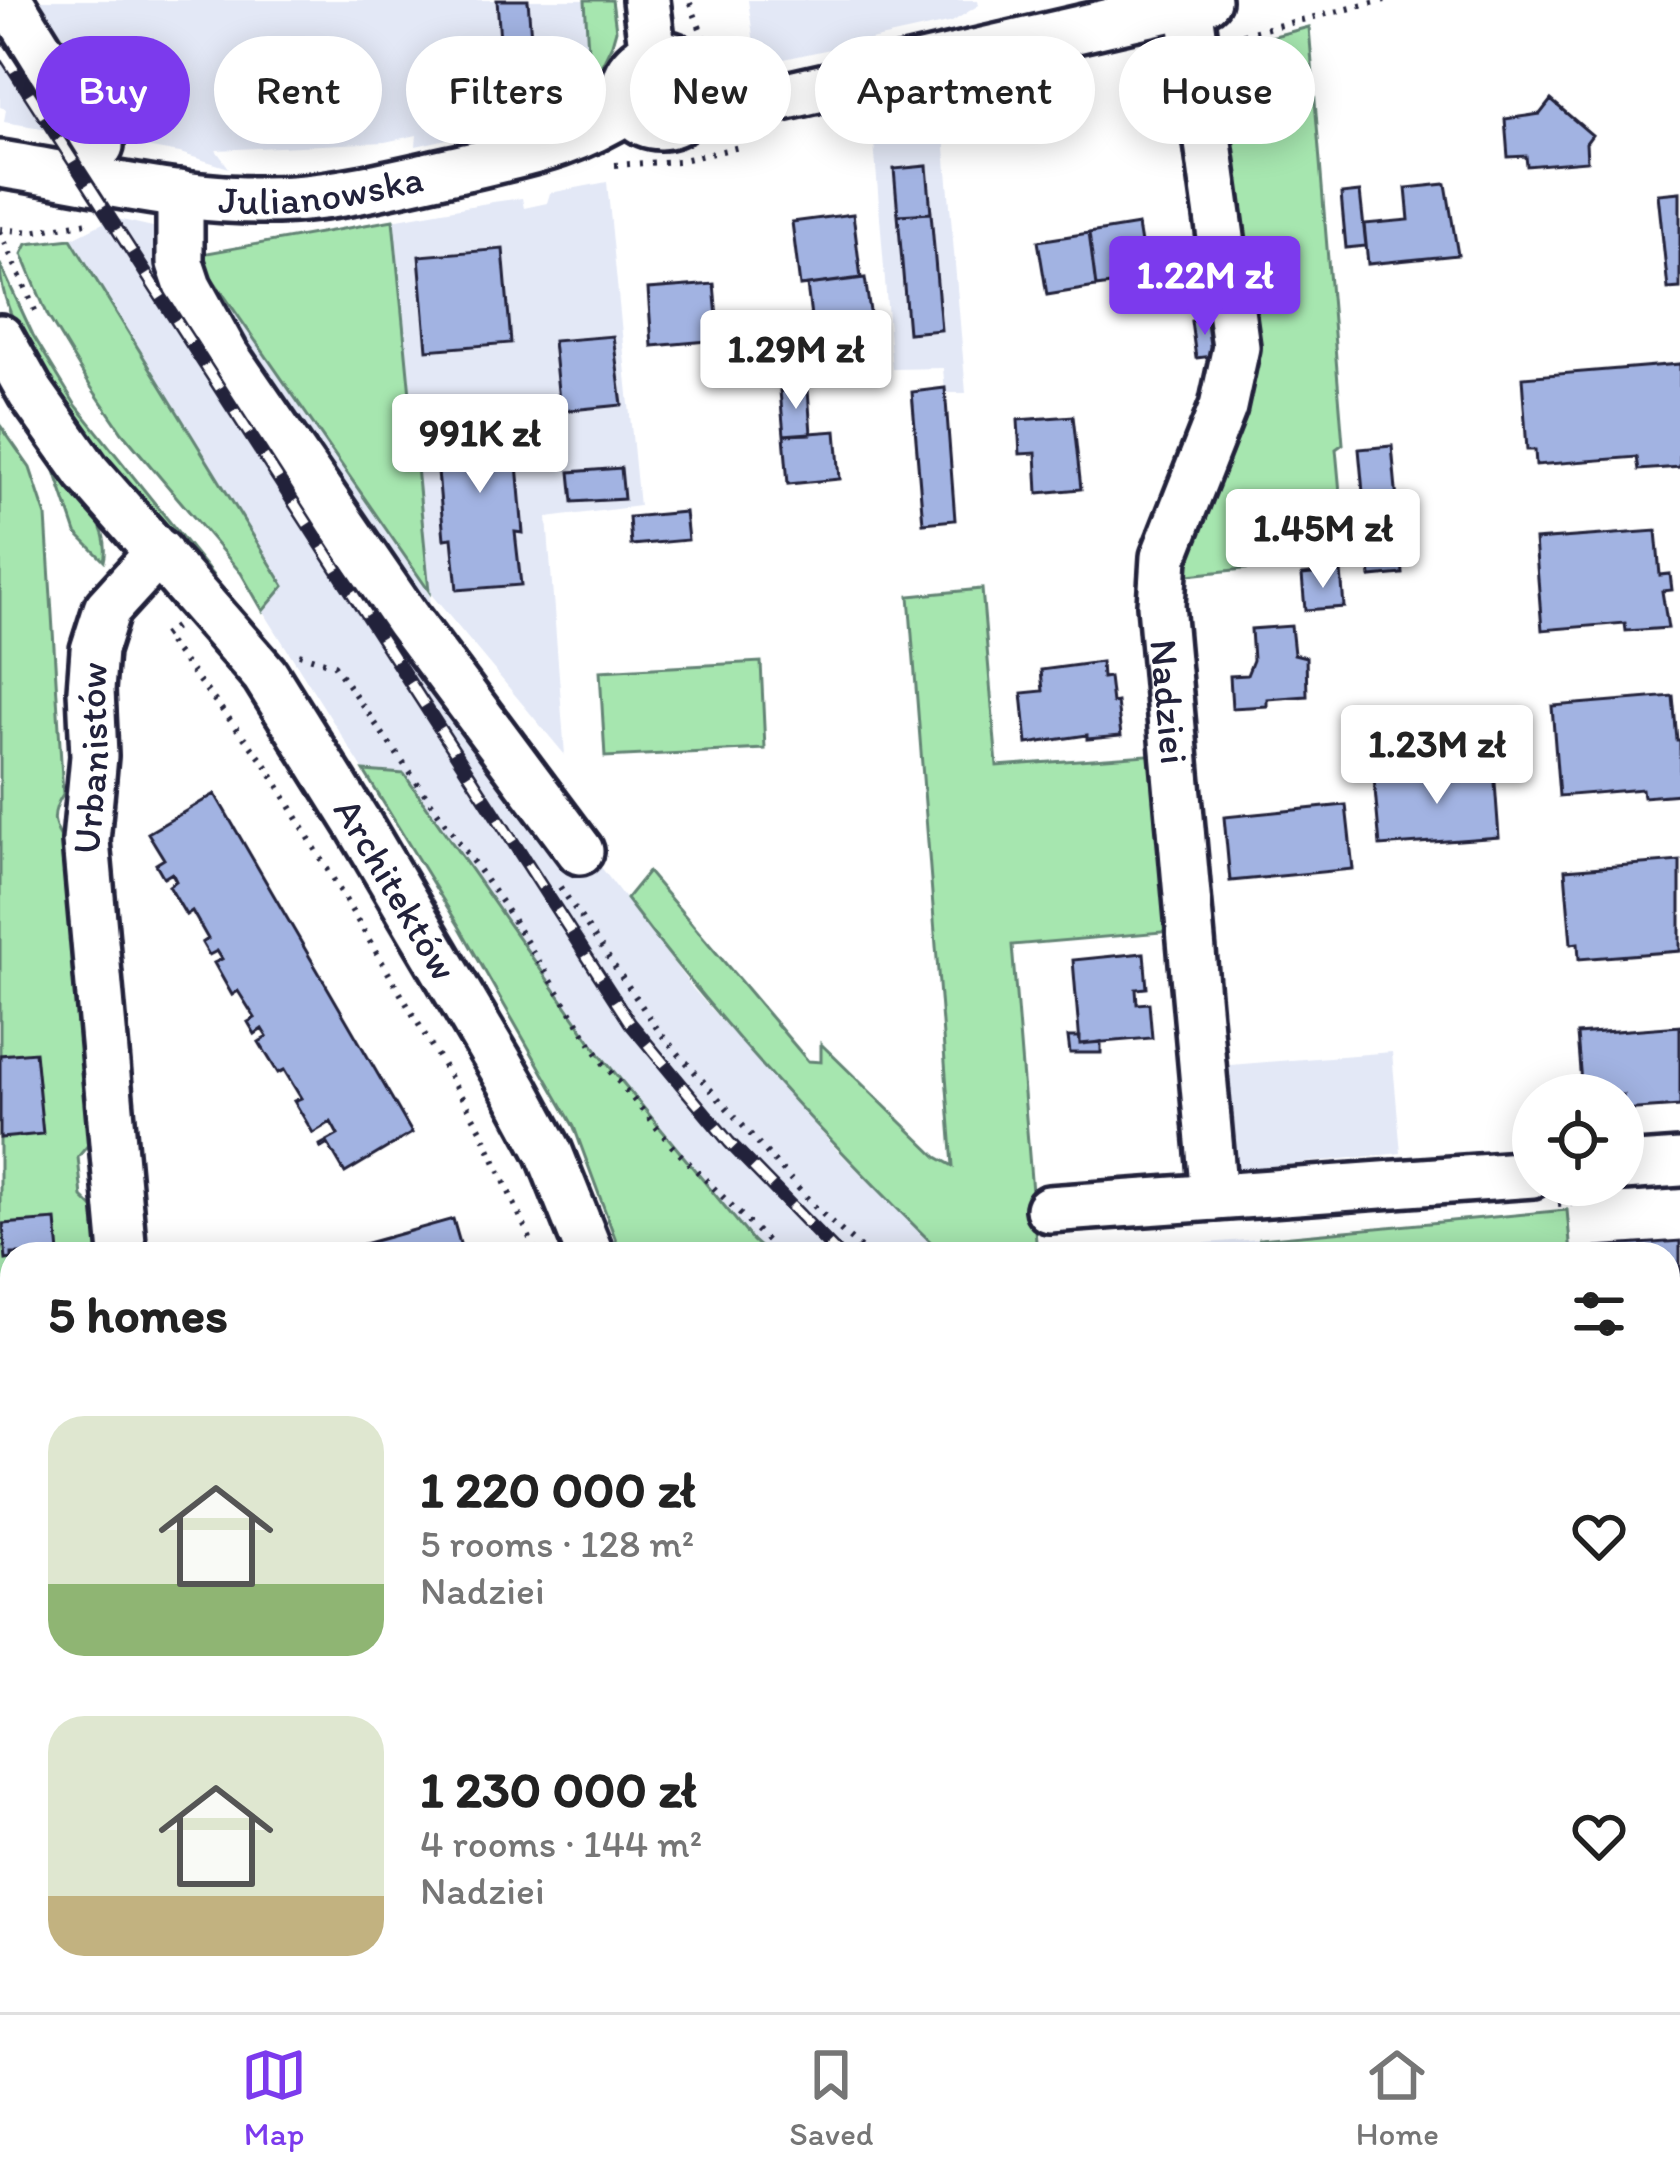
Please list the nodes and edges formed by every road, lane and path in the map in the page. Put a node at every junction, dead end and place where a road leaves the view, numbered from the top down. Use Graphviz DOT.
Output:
graph roads {
  1 [pos="9,0"];
  2 [pos="646,0"];
  3 [pos="1385,0"];
  4 [pos="1197,17"];
  5 [pos="640,36"];
  6 [pos="630,65"];
  7 [pos="630,73"];
  8 [pos="791,96"];
  9 [pos="613,98"];
  10 [pos="630,111"];
  11 [pos="751,145"];
  12 [pos="100,146"];
  13 [pos="0,164"];
  14 [pos="607,165"];
  15 [pos="180,194"];
  16 [pos="93,218"];
  17 [pos="0,230"];
  18 [pos="20,329"];
  19 [pos="158,552"];
  20 [pos="190,616"];
  21 [pos="298,653"];
  22 [pos="580,851"];
  23 [pos="1680,1163"];
  24 [pos="1512,1175"];
  25 [pos="1644,1175"];
  26 [pos="1214,1197"];
  27 [pos="1049,1209"];
  28 [pos="122,1242"];
  29 [pos="532,1242"];
  30 [pos="585,1242"];
  31 [pos="769,1242"];
  32 [pos="854,1242"];
  1 -- 12 [label="street"];
  2 -- 5 [label="street"];
  3 -- 4 [label="path"];
  4 -- 8 [label="street"];
  4 -- 26 [label="street, Nadziei"];
  6 -- 9 [label="path"];
  7 -- 9 [label="street"];
  9 -- 10 [label="street"];
  9 -- 15 [label="street, Julianowska"];
  11 -- 14 [label="path"];
  13 -- 15 [label="street, Julianowska"];
  15 -- 22 [label="street"];
  16 -- 17 [label="path"];
  17 -- 18 [label="path"];
  18 -- 19 [label="street"];
  19 -- 28 [label="street, Urbanistów"];
  19 -- 30 [label="street, Architektów"];
  20 -- 29 [label="path"];
  21 -- 31 [label="path"];
  22 -- 32 [label="path"];
  23 -- 25 [label="street"];
  24 -- 26 [label="street"];
  26 -- 27 [label="street"];
}
